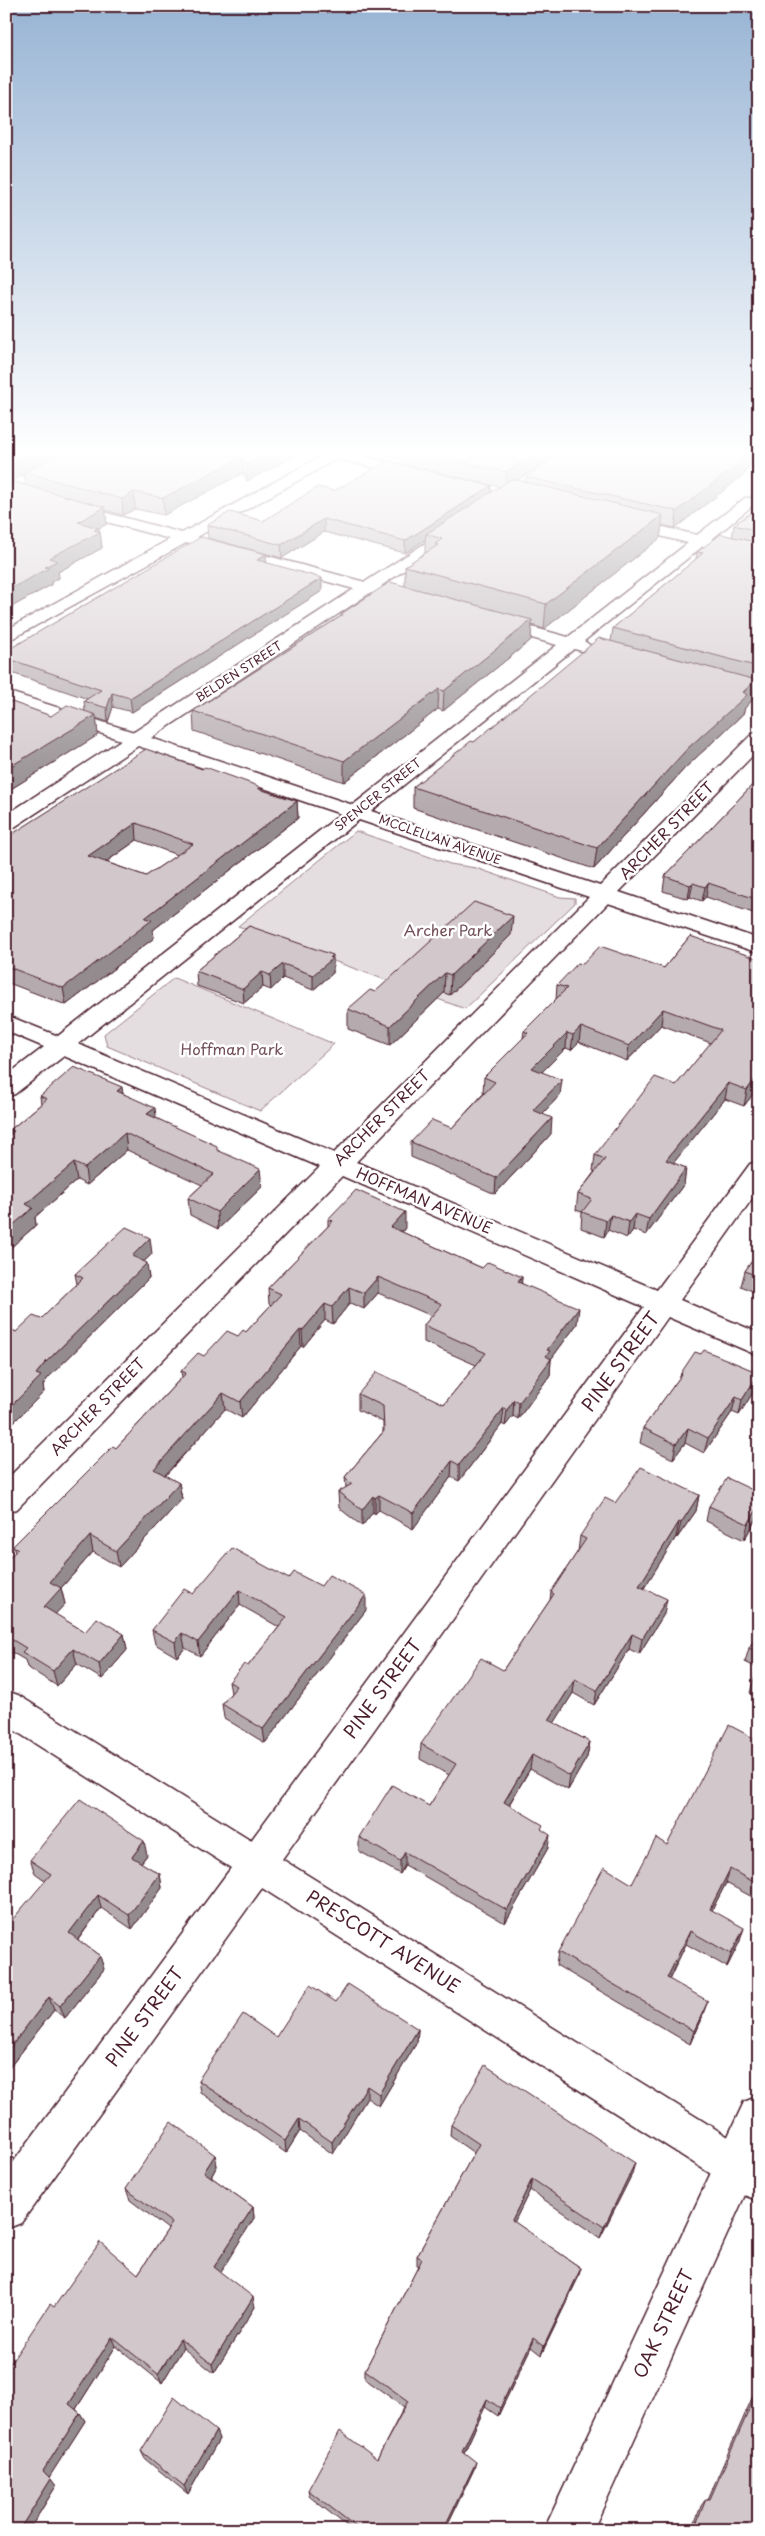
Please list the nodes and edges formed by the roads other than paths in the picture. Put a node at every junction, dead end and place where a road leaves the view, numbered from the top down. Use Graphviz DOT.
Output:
graph roads {
  1 [pos="121,572"];
  2 [pos="309,572"];
  3 [pos="391,572"];
  4 [pos="657,572"];
  5 [pos="367,588"];
  6 [pos="425,604"];
  7 [pos="482,619"];
  8 [pos="6,637"];
  9 [pos="569,642"];
  10 [pos="597,650"];
  11 [pos="702,678"];
  12 [pos="759,694"];
  13 [pos="6,696"];
  14 [pos="759,738"];
  15 [pos="136,739"];
  16 [pos="357,812"];
  17 [pos="6,824"];
  18 [pos="604,895"];
  19 [pos="759,946"];
  20 [pos="6,1022"];
  21 [pos="62,1045"];
  22 [pos="6,1089"];
  23 [pos="337,1163"];
  24 [pos="759,1170"];
  25 [pos="663,1304"];
  26 [pos="759,1345"];
  27 [pos="6,1500"];
  28 [pos="6,1706"];
  29 [pos="257,1863"];
  30 [pos="759,2117"];
  31 [pos="748,2173"];
  32 [pos="6,2208"];
  33 [pos="568,2530"];
  1 -- 8 [label="street"];
  2 -- 5 [label="street"];
  3 -- 5 [label="street, BELDEN STREET"];
  4 -- 9 [label="street, SPENCER STREET"];
  5 -- 6 [label="street"];
  5 -- 15 [label="street, BELDEN STREET"];
  7 -- 9 [label="street"];
  9 -- 10 [label="street"];
  9 -- 16 [label="street, SPENCER STREET"];
  11 -- 12 [label="street"];
  13 -- 15 [label="street, MCCLELLAN AVENUE"];
  14 -- 18 [label="street, ARCHER STREET"];
  15 -- 16 [label="street, MCCLELLAN AVENUE"];
  15 -- 17 [label="street, BELDEN STREET"];
  16 -- 18 [label="street, MCCLELLAN AVENUE"];
  16 -- 21 [label="street, SPENCER STREET"];
  18 -- 19 [label="street, MCCLELLAN AVENUE"];
  18 -- 23 [label="street, ARCHER STREET"];
  20 -- 21 [label="street, HOFFMAN AVENUE"];
  21 -- 22 [label="street, SPENCER STREET"];
  21 -- 23 [label="street, HOFFMAN AVENUE"];
  23 -- 25 [label="street, HOFFMAN AVENUE"];
  23 -- 27 [label="street, ARCHER STREET"];
  24 -- 25 [label="street, PINE STREET"];
  25 -- 26 [label="street, HOFFMAN AVENUE"];
  25 -- 29 [label="street, PINE STREET"];
  28 -- 29 [label="street, PRESCOTT AVENUE"];
  29 -- 31 [label="street, PRESCOTT AVENUE"];
  29 -- 32 [label="street, PINE STREET"];
  30 -- 31 [label="street, OAK STREET"];
  31 -- 33 [label="street, OAK STREET"];
}
